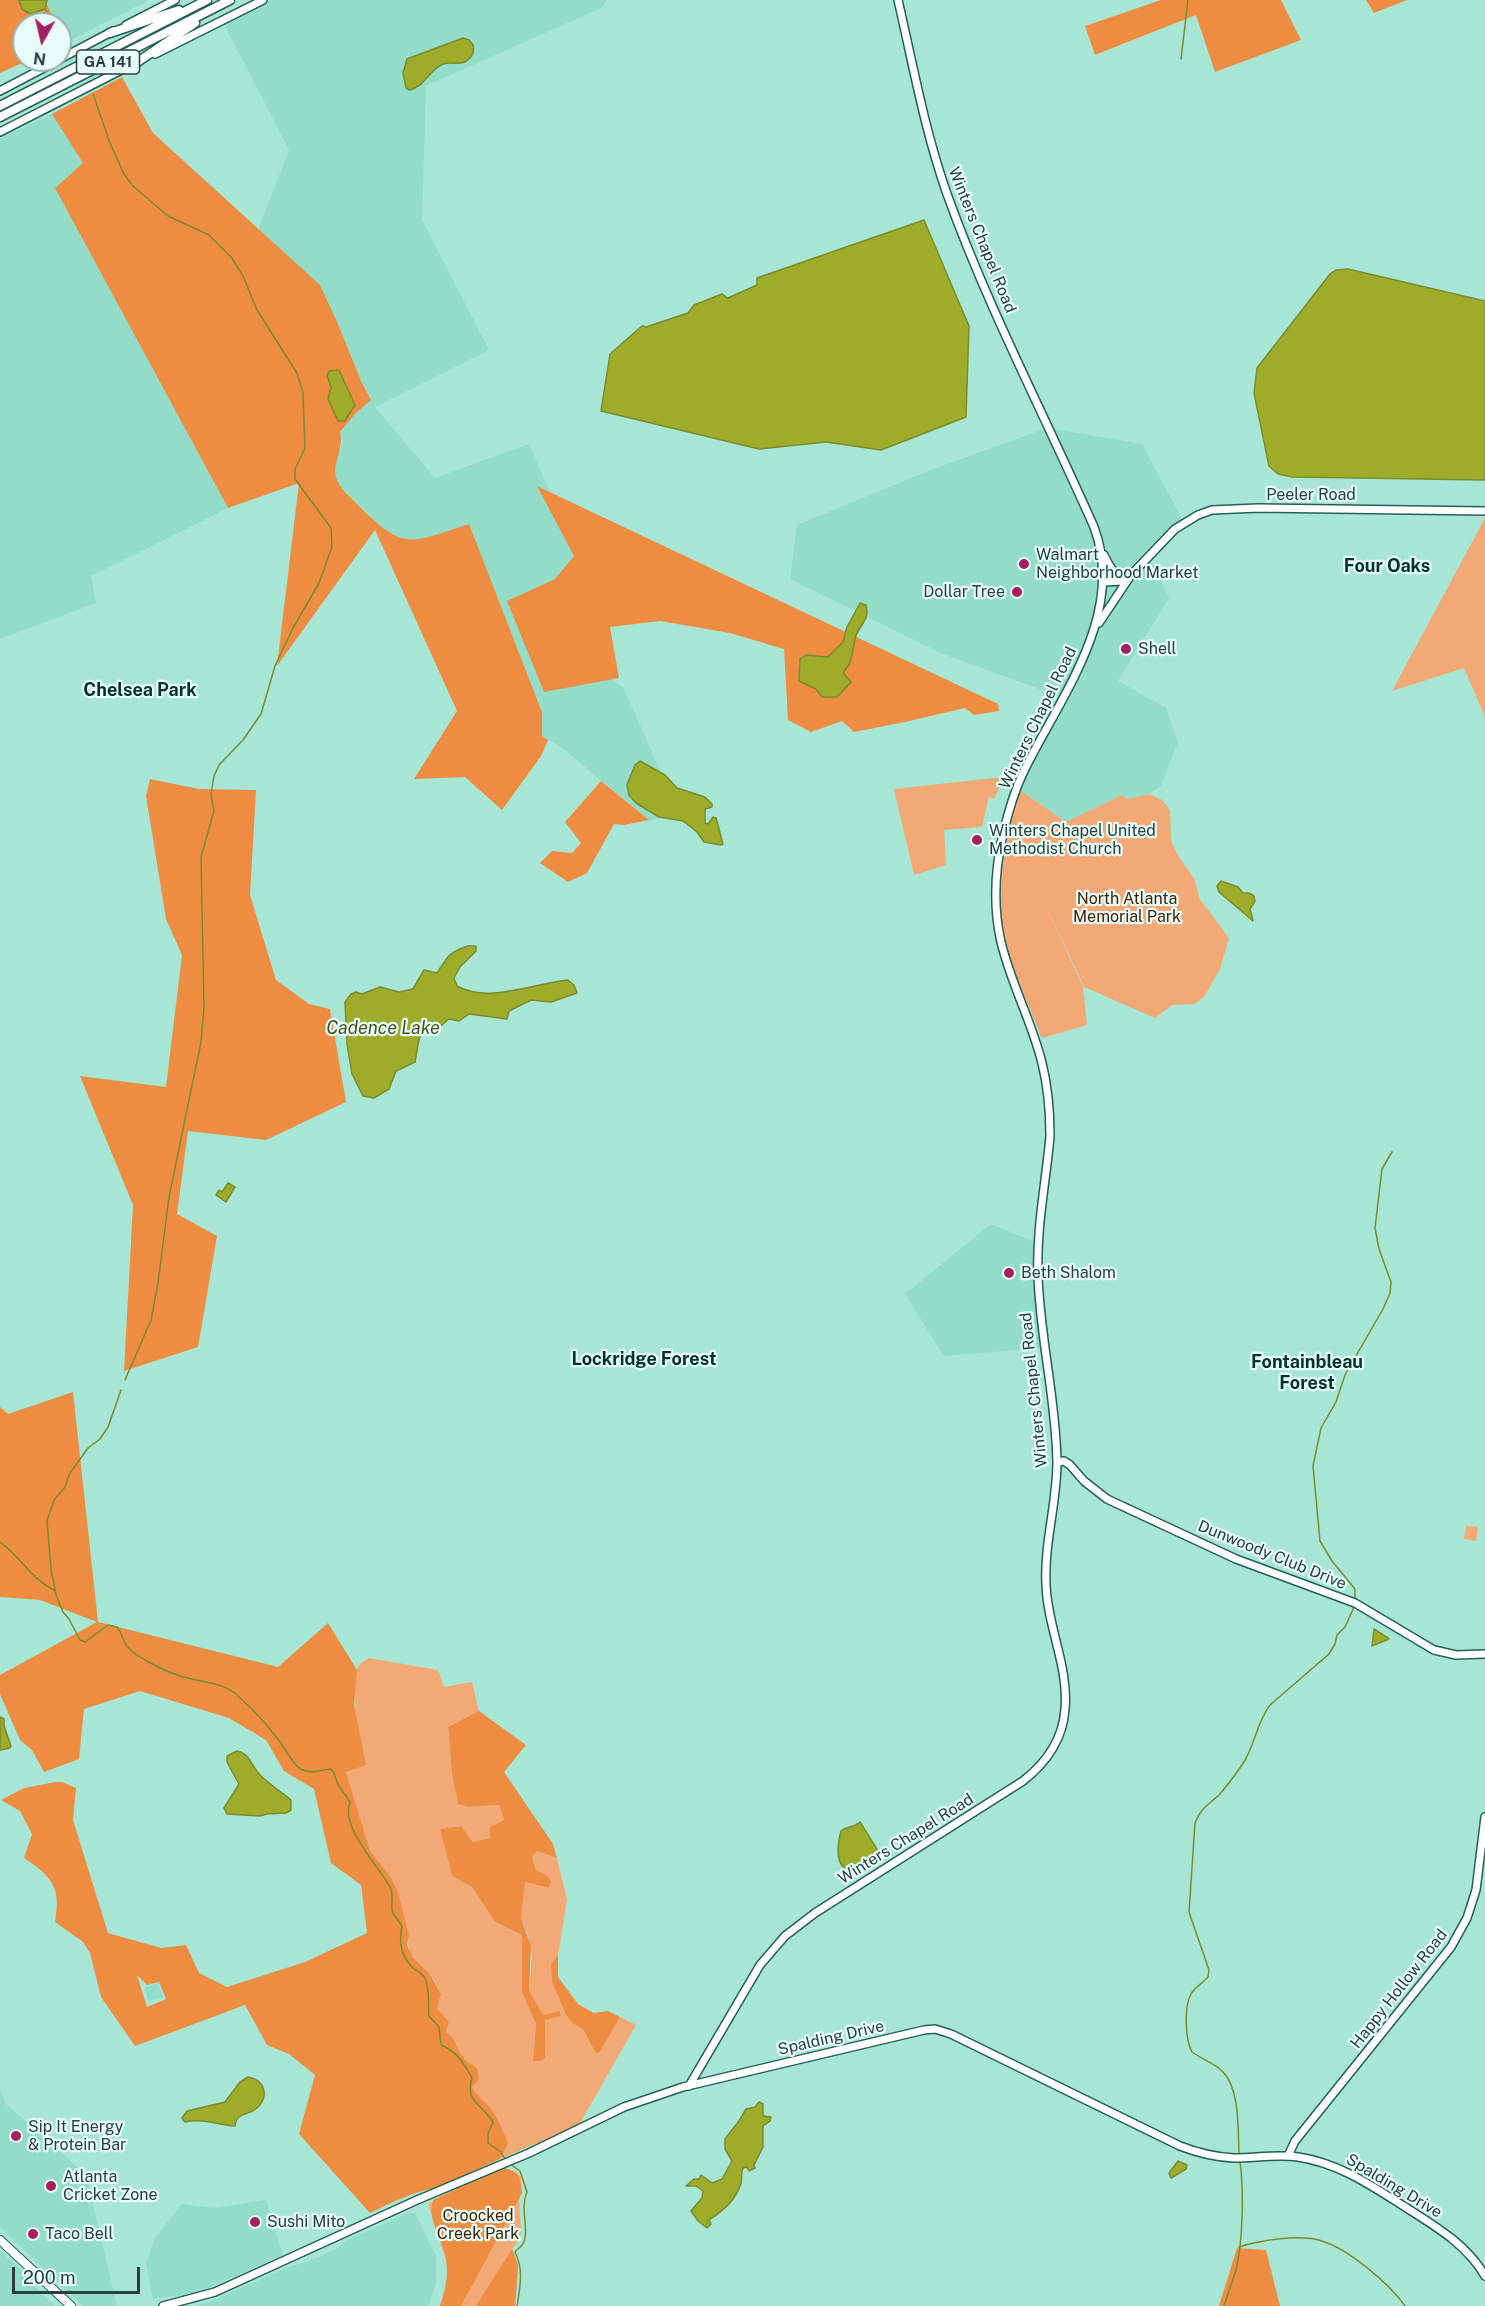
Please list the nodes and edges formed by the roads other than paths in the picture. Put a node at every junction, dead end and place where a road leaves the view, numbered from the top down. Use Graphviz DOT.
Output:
graph roads {
  1 [pos="175,0"];
  2 [pos="230,0"];
  3 [pos="263,0"];
  4 [pos="898,0"];
  5 [pos="204,2"];
  6 [pos="216,7"];
  7 [pos="110,33"];
  8 [pos="72,53"];
  9 [pos="136,63"];
  10 [pos="36,72"];
  11 [pos="0,91"];
  12 [pos="0,106"];
  13 [pos="0,117"];
  14 [pos="0,132"];
  15 [pos="1485,512"];
  16 [pos="1101,547"];
  17 [pos="1131,575"];
  18 [pos="1104,582"];
  19 [pos="1091,638"];
  20 [pos="1057,1462"];
  21 [pos="1485,1654"];
  22 [pos="1485,1817"];
  23 [pos="689,2086"];
  24 [pos="1288,2156"];
  25 [pos="0,2241"];
  26 [pos="1485,2276"];
  27 [pos="67,2304"];
  28 [pos="163,2306"];
  1 -- 7 [label="street"];
  2 -- 6 [label="highway, GA 141"];
  3 -- 9 [label="street"];
  4 -- 16 [label="street, Winters Chapel Road"];
  5 -- 7 [label="highway"];
  5 -- 12 [label="highway, GA 141"];
  6 -- 9 [label="highway"];
  6 -- 13 [label="highway, GA 141"];
  7 -- 8 [label="street"];
  9 -- 14 [label="street"];
  10 -- 11 [label="street"];
  15 -- 17 [label="street, Peeler Road"];
  16 -- 17 [label="street"];
  16 -- 18 [label="street, Winters Chapel Road"];
  17 -- 18 [label="street"];
  17 -- 19 [label="street"];
  18 -- 19 [label="street, Winters Chapel Road"];
  19 -- 20 [label="street, Winters Chapel Road"];
  20 -- 21 [label="street, Dunwoody Club Drive"];
  20 -- 23 [label="street, Winters Chapel Road"];
  22 -- 24 [label="street, Happy Hollow Road"];
  23 -- 24 [label="street, Spalding Drive"];
  23 -- 28 [label="street, Spalding Drive"];
  24 -- 26 [label="street, Spalding Drive"];
  25 -- 27 [label="main road"];
}
